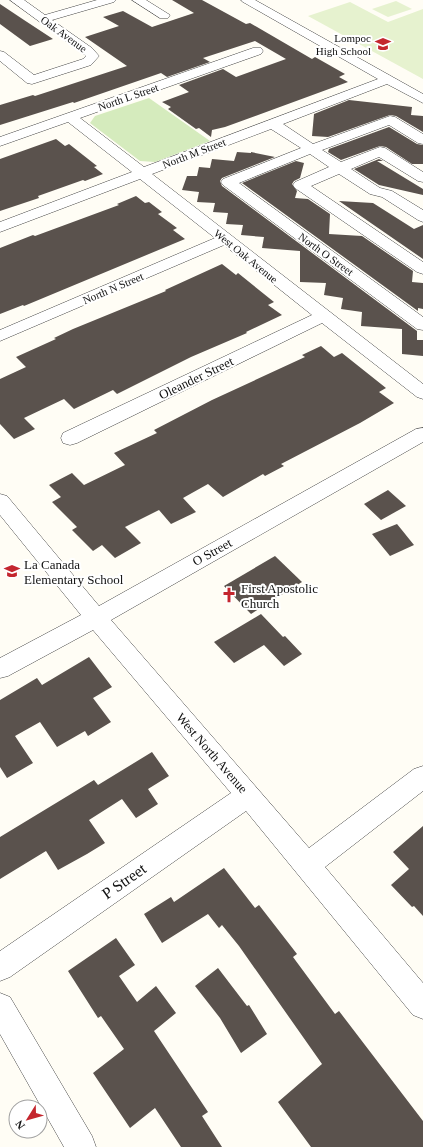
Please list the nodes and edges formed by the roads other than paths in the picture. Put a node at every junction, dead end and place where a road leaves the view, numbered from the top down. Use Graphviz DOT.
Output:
graph roads {
  1 [pos="16,0"];
  2 [pos="110,0"];
  3 [pos="138,0"];
  4 [pos="247,0"];
  5 [pos="164,15"];
  6 [pos="44,19"];
  7 [pos="257,51"];
  8 [pos="0,55"];
  9 [pos="389,79"];
  10 [pos="423,99"];
  11 [pos="70,117"];
  12 [pos="272,123"];
  13 [pos="423,140"];
  14 [pos="0,142"];
  15 [pos="311,149"];
  16 [pos="340,168"];
  17 [pos="142,173"];
  18 [pos="423,178"];
  19 [pos="423,217"];
  20 [pos="0,227"];
  21 [pos="225,239"];
  22 [pos="423,268"];
  23 [pos="322,317"];
  24 [pos="423,325"];
  25 [pos="0,336"];
  26 [pos="423,394"];
  27 [pos="423,434"];
  28 [pos="70,438"];
  29 [pos="0,501"];
  30 [pos="96,618"];
  31 [pos="0,668"];
  32 [pos="423,777"];
  33 [pos="248,795"];
  34 [pos="307,865"];
  35 [pos="0,967"];
  36 [pos="423,1005"];
  37 [pos="0,1007"];
  38 [pos="81,1147"];
  1 -- 6 [label="street, Oak Avenue"];
  2 -- 6 [label="street"];
  3 -- 5 [label="street"];
  4 -- 9 [label="street"];
  6 -- 8 [label="street, Oak Avenue"];
  7 -- 11 [label="street, North L Street"];
  9 -- 10 [label="street"];
  9 -- 12 [label="street, North M Street"];
  11 -- 14 [label="street, North L Street"];
  11 -- 17 [label="street, West Oak Avenue"];
  12 -- 15 [label="street"];
  12 -- 17 [label="street, North M Street"];
  13 -- 15 [label="street"];
  15 -- 16 [label="street"];
  15 -- 24 [label="street, North O Street"];
  16 -- 18 [label="street"];
  16 -- 19 [label="street"];
  16 -- 22 [label="street"];
  17 -- 20 [label="street, North M Street"];
  17 -- 21 [label="street, West Oak Avenue"];
  21 -- 23 [label="street, West Oak Avenue"];
  21 -- 25 [label="street, North N Street"];
  23 -- 26 [label="street, West Oak Avenue"];
  23 -- 28 [label="street, Oleander Street"];
  27 -- 30 [label="street, O Street"];
  29 -- 30 [label="street, West North Avenue"];
  30 -- 31 [label="street, O Street"];
  30 -- 33 [label="street, West North Avenue"];
  32 -- 34 [label="street"];
  33 -- 34 [label="street, West North Avenue"];
  33 -- 35 [label="street, P Street"];
  34 -- 36 [label="street, West North Avenue"];
  37 -- 38 [label="street"];
}
